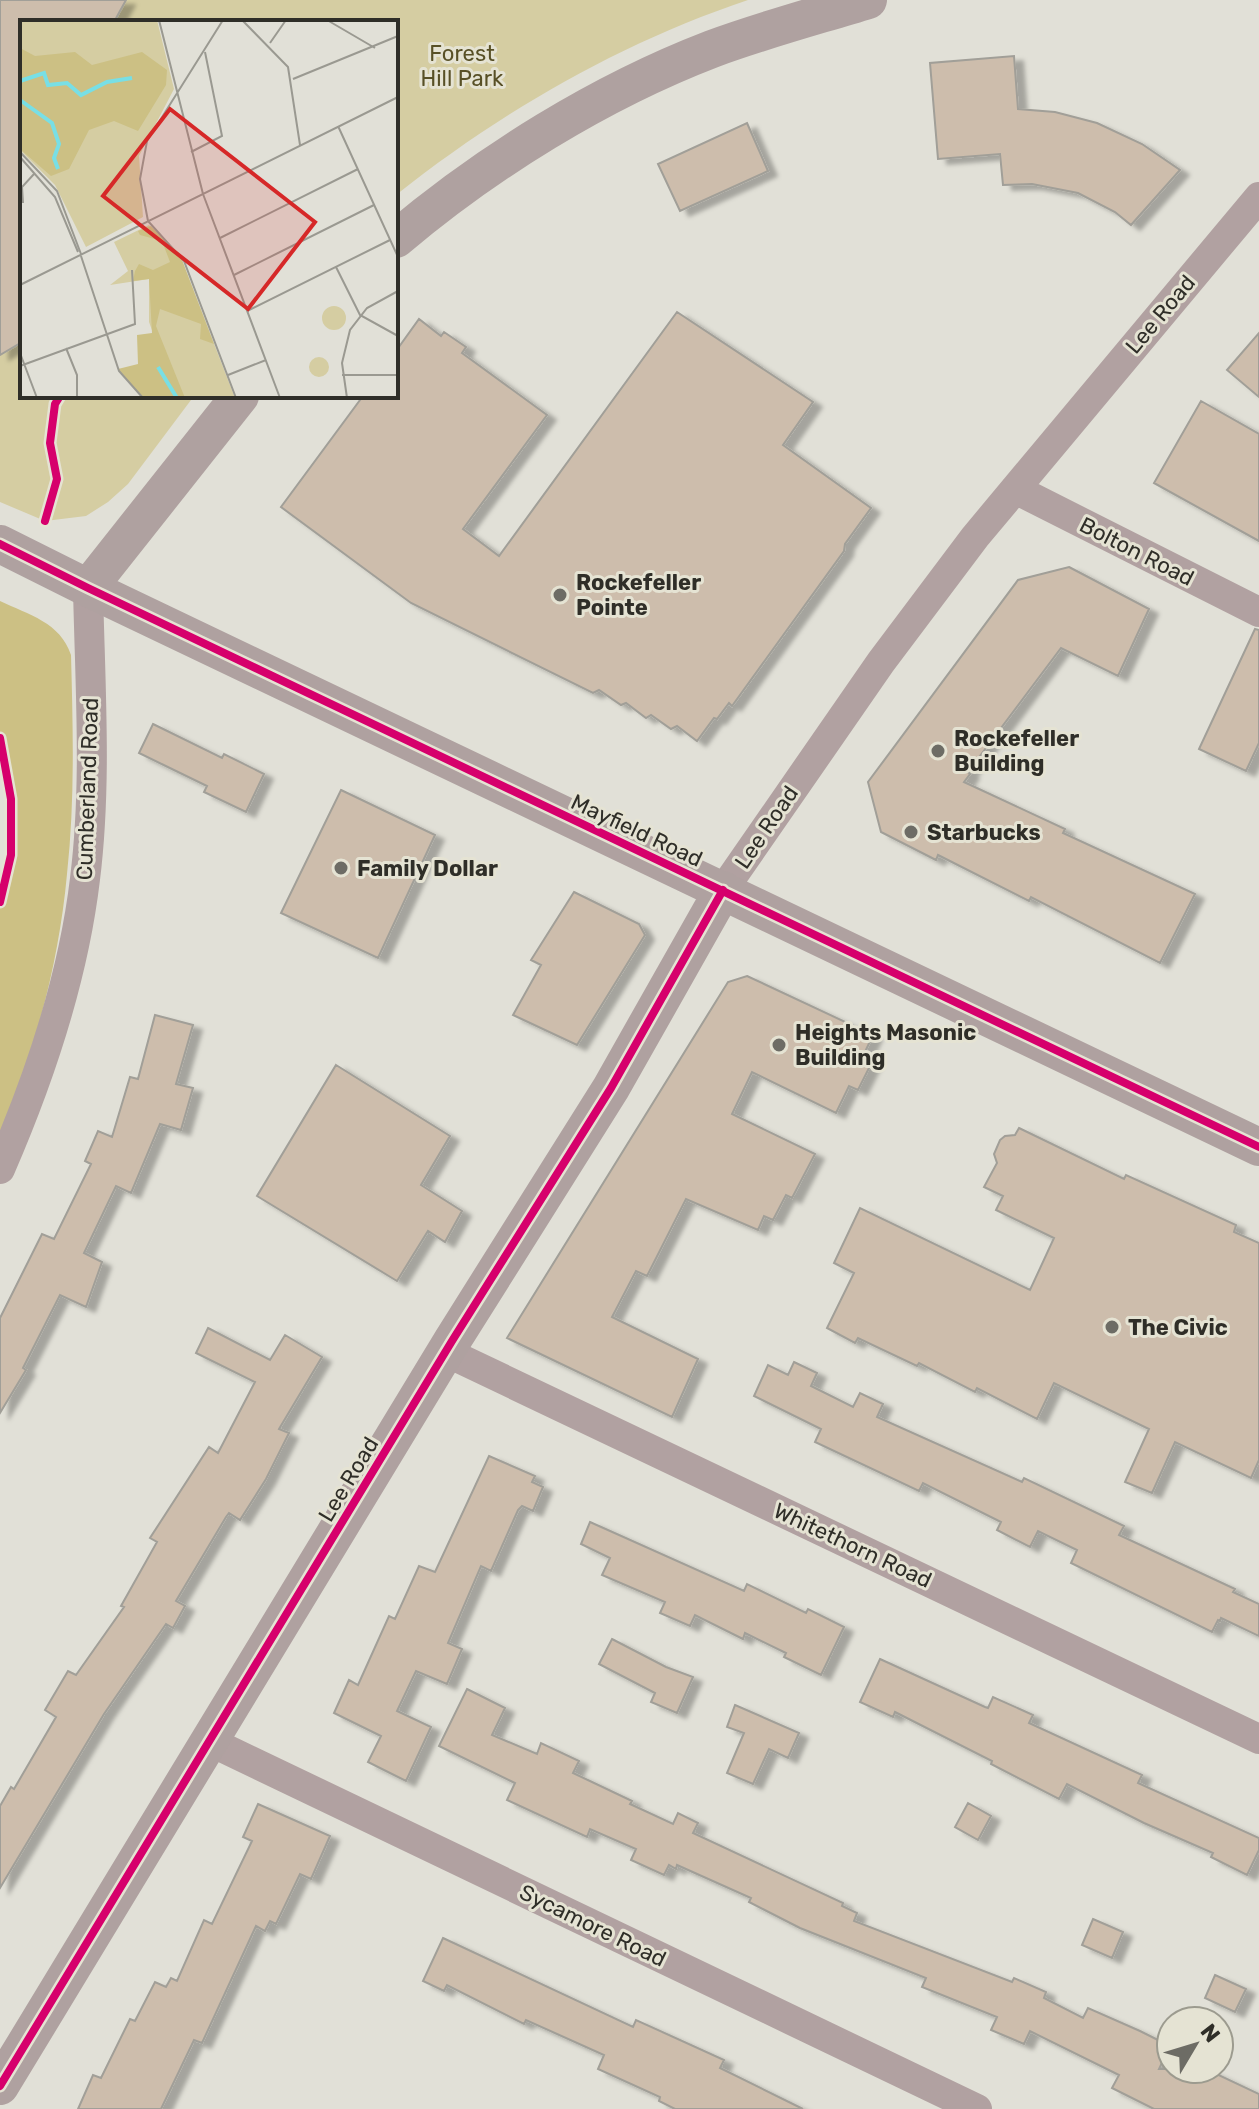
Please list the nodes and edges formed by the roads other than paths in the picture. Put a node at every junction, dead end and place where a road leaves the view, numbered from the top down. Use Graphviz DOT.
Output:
graph roads {
  1 [pos="868,0"];
  2 [pos="1259,197"];
  3 [pos="398,237"];
  4 [pos="238,398"];
  5 [pos="1015,489"];
  6 [pos="0,544"];
  7 [pos="88,588"];
  8 [pos="1259,612"];
  9 [pos="723,890"];
  10 [pos="1259,1147"];
  11 [pos="0,1169"];
  12 [pos="446,1352"];
  13 [pos="1259,1739"];
  14 [pos="209,1741"];
  15 [pos="0,2086"];
  16 [pos="977,2109"];
  1 -- 3 [label="main road"];
  2 -- 5 [label="street, Lee Road"];
  4 -- 7 [label="main road"];
  5 -- 8 [label="street, Bolton Road"];
  5 -- 9 [label="street, Lee Road"];
  6 -- 7 [label="main road, Mayfield Road"];
  7 -- 9 [label="main road, Mayfield Road"];
  7 -- 11 [label="street, Cumberland Road"];
  9 -- 10 [label="main road, Mayfield Road"];
  9 -- 12 [label="main road, Lee Road"];
  12 -- 13 [label="street, Whitethorn Road"];
  12 -- 14 [label="main road, Lee Road"];
  14 -- 15 [label="main road, Lee Road"];
  14 -- 16 [label="street, Sycamore Road"];
}
